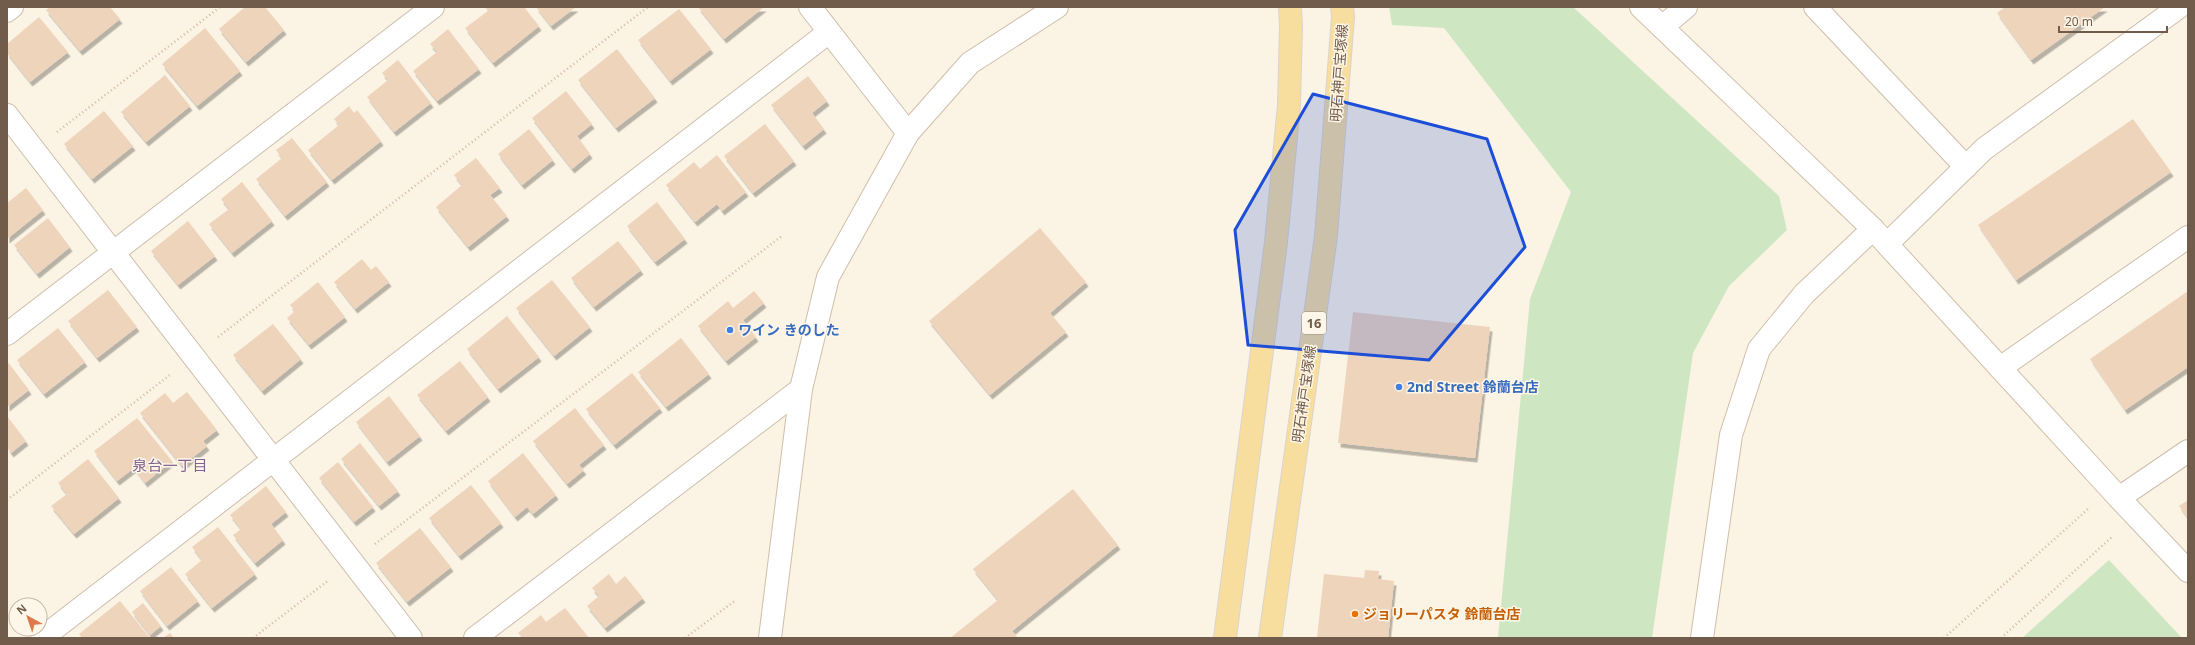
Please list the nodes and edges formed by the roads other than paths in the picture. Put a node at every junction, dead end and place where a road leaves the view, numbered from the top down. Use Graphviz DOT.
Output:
graph roads {
  1 [pos="12,7"];
  2 [pos="433,7"];
  3 [pos="810,7"];
  4 [pos="1057,7"];
  5 [pos="1290,7"];
  6 [pos="1342,7"];
  7 [pos="1641,7"];
  8 [pos="1686,7"];
  9 [pos="1815,7"];
  10 [pos="2179,7"];
  11 [pos="7,11"];
  12 [pos="1662,27"];
  13 [pos="829,32"];
  14 [pos="7,115"];
  15 [pos="908,133"];
  16 [pos="1966,167"];
  17 [pos="1880,237"];
  18 [pos="2188,237"];
  19 [pos="113,253"];
  20 [pos="7,334"];
  21 [pos="2000,368"];
  22 [pos="801,389"];
  23 [pos="2188,451"];
  24 [pos="273,460"];
  25 [pos="2119,498"];
  26 [pos="2188,571"];
  27 [pos="42,638"];
  28 [pos="411,638"];
  29 [pos="474,638"];
  30 [pos="770,638"];
  31 [pos="1225,638"];
  32 [pos="1270,638"];
  33 [pos="1702,638"];
  1 -- 11 [label="street"];
  2 -- 19 [label="street"];
  3 -- 13 [label="street"];
  4 -- 15 [label="street"];
  5 -- 31 [label="main road"];
  6 -- 32 [label="main road, 明石神戸宝塚線 / 16"];
  7 -- 12 [label="street"];
  8 -- 12 [label="street"];
  9 -- 16 [label="street"];
  10 -- 16 [label="street"];
  12 -- 17 [label="street"];
  13 -- 15 [label="street"];
  13 -- 24 [label="street"];
  14 -- 19 [label="street"];
  15 -- 22 [label="street"];
  16 -- 17 [label="street"];
  17 -- 21 [label="street"];
  17 -- 33 [label="street"];
  18 -- 21 [label="street"];
  19 -- 20 [label="street"];
  19 -- 24 [label="street"];
  21 -- 25 [label="street"];
  22 -- 29 [label="street"];
  22 -- 30 [label="street"];
  23 -- 25 [label="street"];
  24 -- 27 [label="street"];
  24 -- 28 [label="street"];
  25 -- 26 [label="street"];
}
